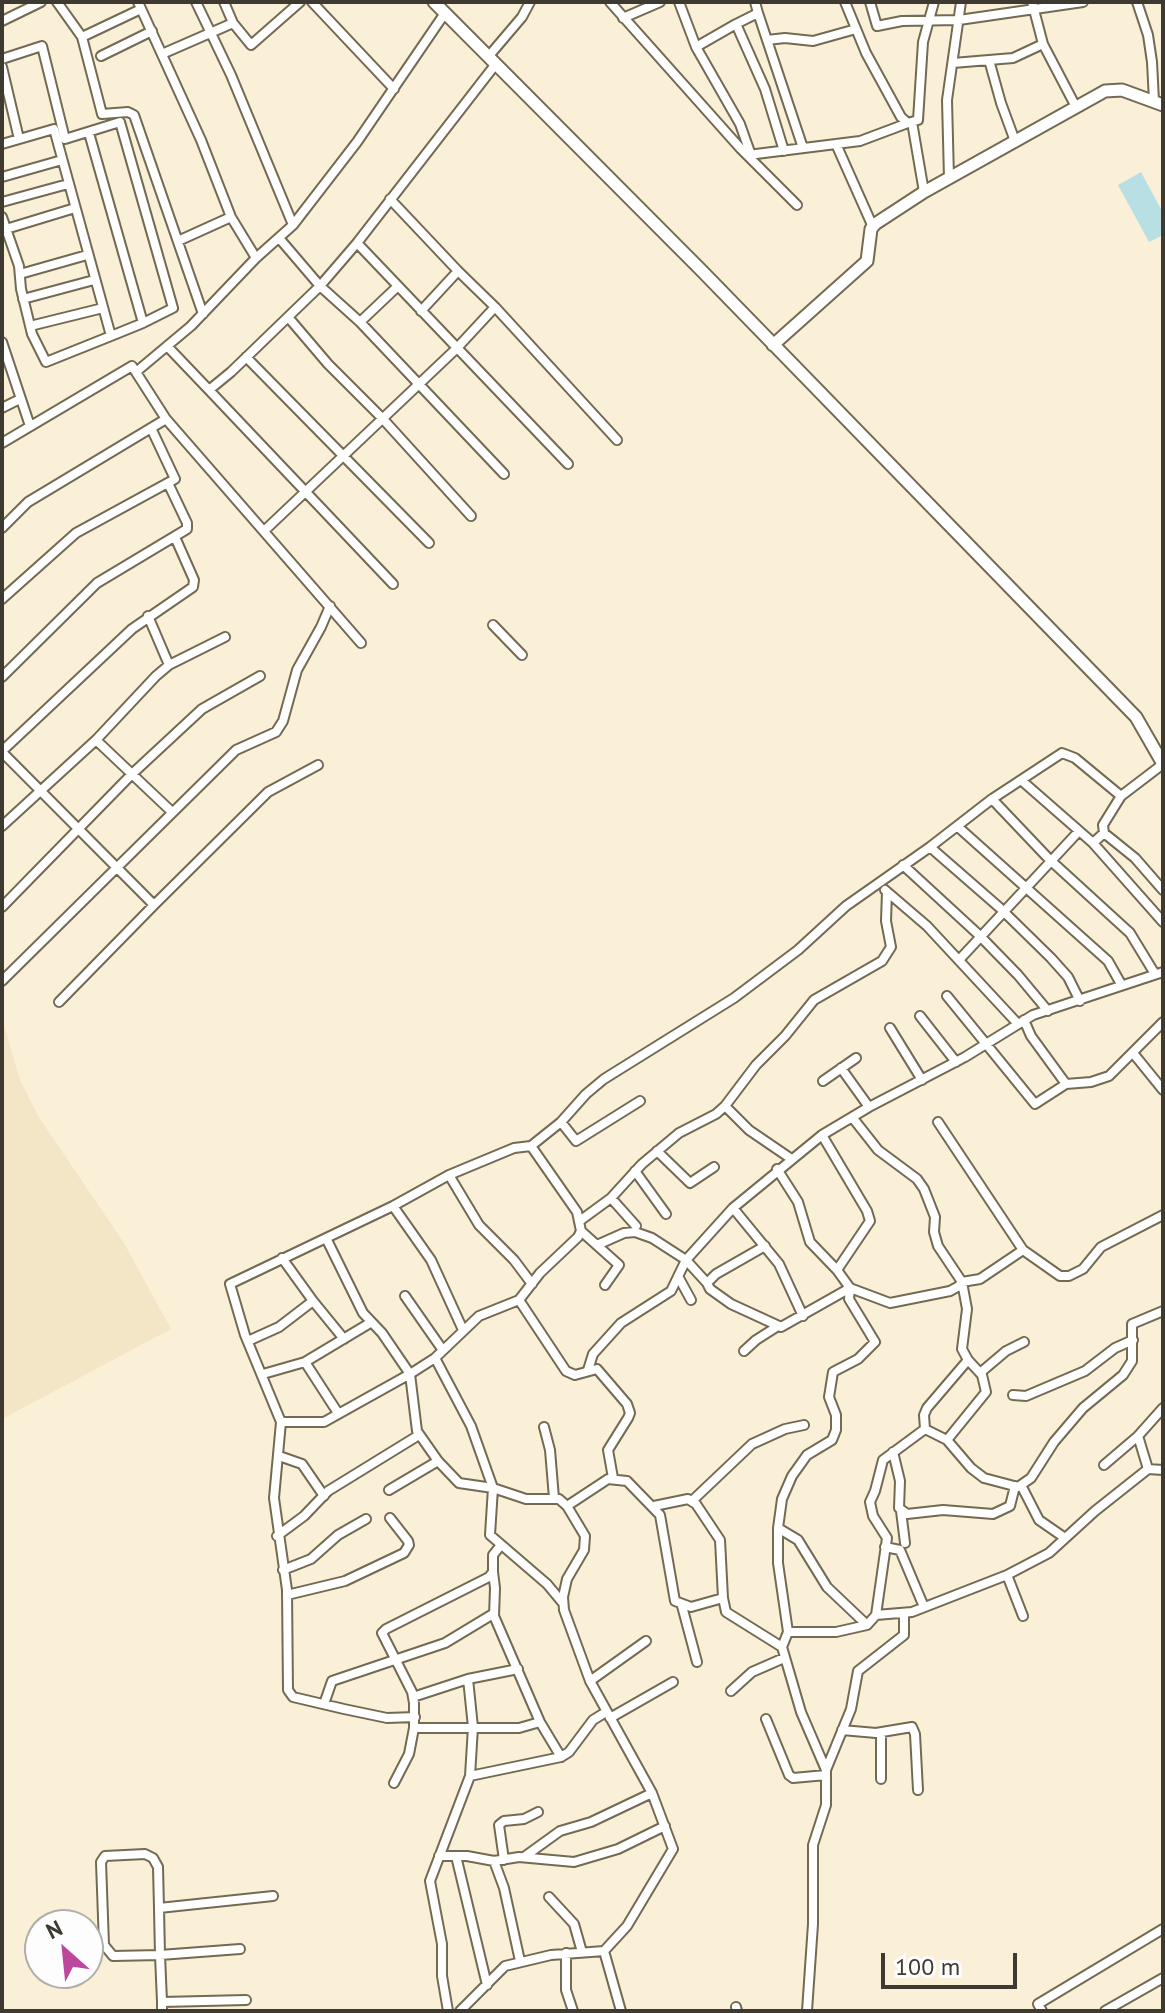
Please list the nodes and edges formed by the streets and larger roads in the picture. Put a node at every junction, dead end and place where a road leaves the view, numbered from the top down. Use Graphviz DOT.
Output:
graph roads {
  1 [pos="41,2"];
  2 [pos="57,2"];
  3 [pos="196,2"];
  4 [pos="235,2"];
  5 [pos="300,2"];
  6 [pos="312,2"];
  7 [pos="434,2"];
  8 [pos="530,2"];
  9 [pos="610,2"];
  10 [pos="660,2"];
  11 [pos="679,2"];
  12 [pos="755,2"];
  13 [pos="845,2"];
  14 [pos="870,2"];
  15 [pos="934,2"];
  16 [pos="961,2"];
  17 [pos="1083,2"];
  18 [pos="1137,2"];
  19 [pos="140,5"];
  20 [pos="226,5"];
  21 [pos="1033,5"];
  22 [pos="445,13"];
  23 [pos="758,13"];
  24 [pos="623,18"];
  25 [pos="959,20"];
  26 [pos="2,21"];
  27 [pos="929,21"];
  28 [pos="233,23"];
  29 [pos="736,24"];
  30 [pos="856,29"];
  31 [pos="152,31"];
  32 [pos="210,33"];
  33 [pos="82,37"];
  34 [pos="767,40"];
  35 [pos="1043,44"];
  36 [pos="696,47"];
  37 [pos="162,54"];
  38 [pos="101,56"];
  39 [pos="2,59"];
  40 [pos="989,60"];
  41 [pos="491,61"];
  42 [pos="953,63"];
  43 [pos="2,67"];
  44 [pos="1158,80"];
  45 [pos="394,89"];
  46 [pos="1158,103"];
  47 [pos="1076,107"];
  48 [pos="910,123"];
  49 [pos="89,133"];
  50 [pos="19,139"];
  51 [pos="1015,141"];
  52 [pos="2,144"];
  53 [pos="836,144"];
  54 [pos="803,148"];
  55 [pos="784,151"];
  56 [pos="749,155"];
  57 [pos="62,160"];
  58 [pos="2,177"];
  59 [pos="949,178"];
  60 [pos="68,184"];
  61 [pos="924,192"];
  62 [pos="390,199"];
  63 [pos="2,202"];
  64 [pos="797,205"];
  65 [pos="75,208"];
  66 [pos="2,217"];
  67 [pos="231,217"];
  68 [pos="293,225"];
  69 [pos="873,227"];
  70 [pos="6,229"];
  71 [pos="279,238"];
  72 [pos="178,241"];
  73 [pos="357,243"];
  74 [pos="6,246"];
  75 [pos="87,255"];
  76 [pos="256,258"];
  77 [pos="458,271"];
  78 [pos="20,274"];
  79 [pos="94,280"];
  80 [pos="320,286"];
  81 [pos="398,286"];
  82 [pos="23,299"];
  83 [pos="495,307"];
  84 [pos="103,308"];
  85 [pos="421,311"];
  86 [pos="203,314"];
  87 [pos="288,317"];
  88 [pos="360,322"];
  89 [pos="143,323"];
  90 [pos="30,326"];
  91 [pos="111,336"];
  92 [pos="2,342"];
  93 [pos="773,345"];
  94 [pos="167,346"];
  95 [pos="457,348"];
  96 [pos="4,357"];
  97 [pos="246,357"];
  98 [pos="136,372"];
  99 [pos="418,384"];
  100 [pos="209,390"];
  101 [pos="20,399"];
  102 [pos="2,408"];
  103 [pos="382,418"];
  104 [pos="166,419"];
  105 [pos="30,426"];
  106 [pos="151,428"];
  107 [pos="617,440"];
  108 [pos="2,443"];
  109 [pos="343,456"];
  110 [pos="568,464"];
  111 [pos="504,474"];
  112 [pos="168,483"];
  113 [pos="305,491"];
  114 [pos="471,516"];
  115 [pos="2,528"];
  116 [pos="264,531"];
  117 [pos="175,537"];
  118 [pos="429,543"];
  119 [pos="393,584"];
  120 [pos="2,599"];
  121 [pos="330,606"];
  122 [pos="148,616"];
  123 [pos="493,625"];
  124 [pos="225,637"];
  125 [pos="361,643"];
  126 [pos="522,655"];
  127 [pos="169,665"];
  128 [pos="260,676"];
  129 [pos="2,677"];
  130 [pos="96,740"];
  131 [pos="2,752"];
  132 [pos="1163,764"];
  133 [pos="318,765"];
  134 [pos="132,774"];
  135 [pos="1021,780"];
  136 [pos="41,791"];
  137 [pos="1121,796"];
  138 [pos="992,799"];
  139 [pos="172,812"];
  140 [pos="2,826"];
  141 [pos="957,826"];
  142 [pos="79,830"];
  143 [pos="1079,831"];
  144 [pos="1104,833"];
  145 [pos="1093,843"];
  146 [pos="930,847"];
  147 [pos="1050,860"];
  148 [pos="903,865"];
  149 [pos="116,867"];
  150 [pos="878,884"];
  151 [pos="1025,886"];
  152 [pos="1163,890"];
  153 [pos="887,892"];
  154 [pos="154,905"];
  155 [pos="2,907"];
  156 [pos="1003,910"];
  157 [pos="1163,922"];
  158 [pos="980,936"];
  159 [pos="959,960"];
  160 [pos="1159,973"];
  161 [pos="2,981"];
  162 [pos="1121,984"];
  163 [pos="947,996"];
  164 [pos="1080,1001"];
  165 [pos="59,1002"];
  166 [pos="1048,1011"];
  167 [pos="920,1016"];
  168 [pos="1021,1022"];
  169 [pos="1163,1022"];
  170 [pos="890,1028"];
  171 [pos="987,1043"];
  172 [pos="1133,1053"];
  173 [pos="856,1058"];
  174 [pos="956,1062"];
  175 [pos="841,1068"];
  176 [pos="922,1080"];
  177 [pos="823,1081"];
  178 [pos="1066,1084"];
  179 [pos="1163,1090"];
  180 [pos="640,1101"];
  181 [pos="725,1106"];
  182 [pos="869,1107"];
  183 [pos="852,1117"];
  184 [pos="561,1122"];
  185 [pos="938,1122"];
  186 [pos="822,1135"];
  187 [pos="531,1146"];
  188 [pos="657,1151"];
  189 [pos="790,1158"];
  190 [pos="714,1167"];
  191 [pos="777,1169"];
  192 [pos="635,1171"];
  193 [pos="449,1175"];
  194 [pos="611,1198"];
  195 [pos="393,1206"];
  196 [pos="733,1208"];
  197 [pos="666,1214"];
  198 [pos="1163,1215"];
  199 [pos="581,1220"];
  200 [pos="636,1226"];
  201 [pos="581,1231"];
  202 [pos="326,1238"];
  203 [pos="597,1245"];
  204 [pos="765,1246"];
  205 [pos="1023,1250"];
  206 [pos="282,1258"];
  207 [pos="686,1260"];
  208 [pos="837,1270"];
  209 [pos="679,1278"];
  210 [pos="962,1282"];
  211 [pos="707,1283"];
  212 [pos="532,1284"];
  213 [pos="605,1285"];
  214 [pos="850,1288"];
  215 [pos="405,1296"];
  216 [pos="519,1300"];
  217 [pos="691,1300"];
  218 [pos="313,1301"];
  219 [pos="1163,1311"];
  220 [pos="803,1316"];
  221 [pos="370,1323"];
  222 [pos="778,1326"];
  223 [pos="463,1330"];
  224 [pos="344,1339"];
  225 [pos="1133,1340"];
  226 [pos="248,1341"];
  227 [pos="1024,1342"];
  228 [pos="442,1349"];
  229 [pos="744,1351"];
  230 [pos="435,1358"];
  231 [pos="968,1360"];
  232 [pos="305,1362"];
  233 [pos="588,1370"];
  234 [pos="980,1373"];
  235 [pos="263,1374"];
  236 [pos="410,1374"];
  237 [pos="1013,1395"];
  238 [pos="1163,1408"];
  239 [pos="338,1413"];
  240 [pos="281,1422"];
  241 [pos="804,1425"];
  242 [pos="544,1427"];
  243 [pos="925,1429"];
  244 [pos="419,1435"];
  245 [pos="1138,1436"];
  246 [pos="947,1440"];
  247 [pos="893,1452"];
  248 [pos="279,1456"];
  249 [pos="438,1461"];
  250 [pos="1104,1465"];
  251 [pos="1148,1469"];
  252 [pos="1163,1470"];
  253 [pos="613,1478"];
  254 [pos="1018,1486"];
  255 [pos="493,1488"];
  256 [pos="389,1490"];
  257 [pos="324,1496"];
  258 [pos="554,1498"];
  259 [pos="693,1500"];
  260 [pos="567,1506"];
  261 [pos="654,1506"];
  262 [pos="901,1511"];
  263 [pos="390,1518"];
  264 [pos="366,1519"];
  265 [pos="778,1528"];
  266 [pos="277,1536"];
  267 [pos="1065,1538"];
  268 [pos="905,1543"];
  269 [pos="501,1545"];
  270 [pos="885,1547"];
  271 [pos="283,1570"];
  272 [pos="493,1572"];
  273 [pos="1007,1575"];
  274 [pos="287,1595"];
  275 [pos="723,1598"];
  276 [pos="563,1603"];
  277 [pos="682,1606"];
  278 [pos="924,1607"];
  279 [pos="904,1613"];
  280 [pos="493,1614"];
  281 [pos="876,1615"];
  282 [pos="1023,1616"];
  283 [pos="867,1625"];
  284 [pos="788,1632"];
  285 [pos="646,1641"];
  286 [pos="782,1647"];
  287 [pos="784,1658"];
  288 [pos="396,1660"];
  289 [pos="697,1662"];
  290 [pos="518,1669"];
  291 [pos="468,1679"];
  292 [pos="590,1681"];
  293 [pos="673,1682"];
  294 [pos="731,1691"];
  295 [pos="413,1697"];
  296 [pos="324,1704"];
  297 [pos="608,1715"];
  298 [pos="415,1717"];
  299 [pos="766,1719"];
  300 [pos="540,1722"];
  301 [pos="473,1727"];
  302 [pos="414,1728"];
  303 [pos="842,1730"];
  304 [pos="881,1733"];
  305 [pos="561,1757"];
  306 [pos="826,1772"];
  307 [pos="470,1776"];
  308 [pos="881,1779"];
  309 [pos="394,1783"];
  310 [pos="918,1790"];
  311 [pos="652,1793"];
  312 [pos="538,1812"];
  313 [pos="665,1826"];
  314 [pos="439,1856"];
  315 [pos="456,1856"];
  316 [pos="523,1857"];
  317 [pos="504,1860"];
  318 [pos="494,1861"];
  319 [pos="273,1896"];
  320 [pos="549,1897"];
  321 [pos="159,1908"];
  322 [pos="1163,1929"];
  323 [pos="240,1949"];
  324 [pos="604,1951"];
  325 [pos="582,1952"];
  326 [pos="566,1953"];
  327 [pos="160,1955"];
  328 [pos="520,1961"];
  329 [pos="1163,1978"];
  330 [pos="487,1985"];
  331 [pos="246,2000"];
  332 [pos="162,2007"];
  333 [pos="448,2011"];
  334 [pos="460,2011"];
  335 [pos="573,2011"];
  336 [pos="621,2011"];
  337 [pos="807,2011"];
  338 [pos="1042,2011"];
  339 [pos="1105,2011"];
  1 -- 26 [label="street"];
  2 -- 33 [label="street"];
  3 -- 32 [label="street"];
  4 -- 20 [label="street"];
  5 -- 28 [label="street"];
  6 -- 45 [label="street"];
  7 -- 22 [label="street"];
  8 -- 41 [label="street"];
  9 -- 24 [label="street"];
  10 -- 24 [label="street"];
  11 -- 36 [label="street"];
  12 -- 23 [label="street"];
  13 -- 30 [label="street"];
  14 -- 27 [label="street"];
  15 -- 27 [label="street"];
  16 -- 25 [label="street"];
  17 -- 21 [label="street"];
  18 -- 44 [label="street"];
  19 -- 31 [label="street"];
  19 -- 33 [label="street"];
  20 -- 28 [label="street"];
  21 -- 25 [label="street"];
  21 -- 35 [label="street"];
  22 -- 41 [label="street"];
  22 -- 45 [label="street"];
  23 -- 29 [label="street"];
  23 -- 34 [label="street"];
  24 -- 56 [label="street"];
  25 -- 27 [label="street"];
  25 -- 42 [label="street"];
  27 -- 48 [label="street"];
  28 -- 32 [label="street"];
  29 -- 36 [label="street"];
  29 -- 55 [label="street"];
  30 -- 34 [label="street"];
  30 -- 48 [label="street"];
  31 -- 37 [label="street"];
  31 -- 38 [label="street"];
  32 -- 37 [label="street"];
  32 -- 68 [label="street"];
  33 -- 72 [label="street"];
  34 -- 54 [label="street"];
  35 -- 40 [label="street"];
  35 -- 47 [label="street"];
  36 -- 56 [label="street"];
  37 -- 67 [label="street"];
  39 -- 49 [label="street"];
  40 -- 42 [label="street"];
  40 -- 51 [label="street"];
  41 -- 62 [label="street"];
  41 -- 93 [label="street"];
  42 -- 59 [label="street"];
  43 -- 50 [label="street"];
  44 -- 46 [label="street"];
  45 -- 68 [label="street"];
  46 -- 47 [label="street"];
  47 -- 51 [label="street"];
  48 -- 53 [label="street"];
  48 -- 61 [label="street"];
  49 -- 89 [label="street"];
  49 -- 89 [label="street"];
  50 -- 52 [label="street"];
  50 -- 57 [label="street"];
  51 -- 59 [label="street"];
  53 -- 54 [label="street"];
  53 -- 69 [label="street"];
  54 -- 55 [label="street"];
  55 -- 56 [label="street"];
  56 -- 64 [label="street"];
  57 -- 58 [label="street"];
  57 -- 60 [label="street"];
  59 -- 61 [label="street"];
  60 -- 63 [label="street"];
  60 -- 65 [label="street"];
  61 -- 69 [label="street"];
  62 -- 73 [label="street"];
  62 -- 77 [label="street"];
  65 -- 70 [label="street"];
  65 -- 75 [label="street"];
  66 -- 70 [label="street"];
  67 -- 72 [label="street"];
  67 -- 76 [label="street"];
  68 -- 71 [label="street"];
  69 -- 93 [label="street"];
  70 -- 74 [label="street"];
  71 -- 76 [label="street"];
  71 -- 80 [label="street"];
  72 -- 86 [label="street"];
  73 -- 80 [label="street"];
  73 -- 81 [label="street"];
  74 -- 78 [label="street"];
  75 -- 78 [label="street"];
  75 -- 79 [label="street"];
  76 -- 86 [label="street"];
  77 -- 83 [label="street"];
  77 -- 85 [label="street"];
  78 -- 82 [label="street"];
  79 -- 82 [label="street"];
  79 -- 84 [label="street"];
  80 -- 87 [label="street"];
  80 -- 88 [label="street"];
  81 -- 85 [label="street"];
  81 -- 88 [label="street"];
  82 -- 90 [label="street"];
  83 -- 95 [label="street"];
  83 -- 107 [label="street"];
  84 -- 90 [label="street"];
  84 -- 91 [label="street"];
  85 -- 95 [label="street"];
  86 -- 94 [label="street"];
  87 -- 97 [label="street"];
  87 -- 103 [label="street"];
  88 -- 99 [label="street"];
  89 -- 91 [label="street"];
  90 -- 91 [label="street"];
  92 -- 96 [label="street"];
  93 -- 132 [label="street"];
  94 -- 98 [label="street"];
  94 -- 100 [label="street"];
  95 -- 99 [label="street"];
  95 -- 110 [label="street"];
  96 -- 101 [label="street"];
  97 -- 100 [label="street"];
  97 -- 109 [label="street"];
  98 -- 104 [label="street"];
  98 -- 105 [label="street"];
  99 -- 103 [label="street"];
  99 -- 111 [label="street"];
  100 -- 113 [label="street"];
  101 -- 102 [label="street"];
  101 -- 105 [label="street"];
  103 -- 109 [label="street"];
  103 -- 114 [label="street"];
  104 -- 106 [label="street"];
  104 -- 116 [label="street"];
  105 -- 108 [label="street"];
  106 -- 112 [label="street"];
  106 -- 115 [label="street"];
  109 -- 113 [label="street"];
  109 -- 118 [label="street"];
  112 -- 117 [label="street"];
  112 -- 120 [label="street"];
  113 -- 116 [label="street"];
  113 -- 119 [label="street"];
  116 -- 121 [label="street"];
  117 -- 122 [label="street"];
  117 -- 129 [label="street"];
  121 -- 125 [label="street"];
  121 -- 139 [label="street"];
  122 -- 127 [label="street"];
  122 -- 131 [label="street"];
  123 -- 126 [label="street"];
  124 -- 127 [label="street"];
  127 -- 130 [label="street"];
  128 -- 134 [label="street"];
  130 -- 134 [label="street"];
  130 -- 136 [label="street"];
  131 -- 136 [label="street"];
  132 -- 137 [label="street"];
  133 -- 154 [label="street"];
  134 -- 139 [label="street"];
  134 -- 142 [label="street"];
  135 -- 137 [label="street"];
  135 -- 138 [label="street"];
  135 -- 143 [label="street"];
  136 -- 140 [label="street"];
  136 -- 142 [label="street"];
  137 -- 144 [label="street"];
  138 -- 141 [label="street"];
  138 -- 147 [label="street"];
  139 -- 149 [label="street"];
  141 -- 146 [label="street"];
  141 -- 151 [label="street"];
  142 -- 149 [label="street"];
  142 -- 155 [label="street"];
  143 -- 145 [label="street"];
  143 -- 147 [label="street"];
  144 -- 145 [label="street"];
  144 -- 152 [label="street"];
  145 -- 157 [label="street"];
  146 -- 148 [label="street"];
  146 -- 156 [label="street"];
  147 -- 151 [label="street"];
  147 -- 160 [label="street"];
  148 -- 150 [label="street"];
  148 -- 158 [label="street"];
  149 -- 154 [label="street"];
  149 -- 161 [label="street"];
  150 -- 153 [label="street"];
  150 -- 184 [label="street"];
  151 -- 156 [label="street"];
  151 -- 162 [label="street"];
  153 -- 159 [label="street"];
  153 -- 181 [label="street"];
  154 -- 165 [label="street"];
  156 -- 158 [label="street"];
  156 -- 164 [label="street"];
  158 -- 159 [label="street"];
  158 -- 166 [label="street"];
  159 -- 168 [label="street"];
  160 -- 162 [label="street"];
  162 -- 164 [label="street"];
  163 -- 171 [label="street"];
  164 -- 166 [label="street"];
  166 -- 168 [label="street"];
  167 -- 174 [label="street"];
  168 -- 171 [label="street"];
  168 -- 178 [label="street"];
  169 -- 172 [label="street"];
  170 -- 176 [label="street"];
  171 -- 174 [label="street"];
  171 -- 178 [label="street"];
  172 -- 178 [label="street"];
  172 -- 179 [label="street"];
  173 -- 175 [label="street"];
  174 -- 176 [label="street"];
  175 -- 177 [label="street"];
  175 -- 182 [label="street"];
  176 -- 182 [label="street"];
  180 -- 184 [label="street"];
  181 -- 188 [label="street"];
  181 -- 189 [label="street"];
  182 -- 183 [label="street"];
  183 -- 186 [label="street"];
  183 -- 210 [label="street"];
  184 -- 187 [label="street"];
  185 -- 205 [label="street"];
  186 -- 189 [label="street"];
  186 -- 208 [label="street"];
  187 -- 193 [label="street"];
  187 -- 199 [label="street"];
  188 -- 190 [label="street"];
  188 -- 192 [label="street"];
  189 -- 191 [label="street"];
  191 -- 196 [label="street"];
  191 -- 208 [label="street"];
  192 -- 194 [label="street"];
  192 -- 197 [label="street"];
  193 -- 195 [label="street"];
  193 -- 212 [label="street"];
  194 -- 199 [label="street"];
  194 -- 200 [label="street"];
  195 -- 202 [label="street"];
  195 -- 223 [label="street"];
  196 -- 204 [label="street"];
  196 -- 207 [label="street"];
  198 -- 205 [label="street"];
  199 -- 201 [label="street"];
  201 -- 203 [label="street"];
  201 -- 212 [label="street"];
  202 -- 206 [label="street"];
  202 -- 221 [label="street"];
  203 -- 207 [label="street"];
  203 -- 213 [label="street"];
  204 -- 211 [label="street"];
  204 -- 220 [label="street"];
  205 -- 210 [label="street"];
  206 -- 218 [label="street"];
  206 -- 226 [label="street"];
  207 -- 209 [label="street"];
  207 -- 211 [label="street"];
  208 -- 214 [label="street"];
  209 -- 217 [label="street"];
  209 -- 233 [label="street"];
  210 -- 214 [label="street"];
  210 -- 231 [label="street"];
  211 -- 222 [label="street"];
  212 -- 216 [label="street"];
  214 -- 220 [label="street"];
  214 -- 265 [label="street"];
  215 -- 228 [label="street"];
  216 -- 223 [label="street"];
  216 -- 233 [label="street"];
  218 -- 224 [label="street"];
  218 -- 226 [label="street"];
  219 -- 225 [label="street"];
  220 -- 222 [label="street"];
  221 -- 224 [label="street"];
  221 -- 236 [label="street"];
  222 -- 229 [label="street"];
  223 -- 228 [label="street"];
  224 -- 232 [label="street"];
  225 -- 237 [label="street"];
  225 -- 254 [label="street"];
  226 -- 235 [label="street"];
  227 -- 234 [label="street"];
  228 -- 230 [label="street"];
  230 -- 236 [label="street"];
  230 -- 255 [label="street"];
  231 -- 234 [label="street"];
  231 -- 243 [label="street"];
  232 -- 235 [label="street"];
  232 -- 239 [label="street"];
  233 -- 253 [label="street"];
  234 -- 246 [label="street"];
  235 -- 240 [label="street"];
  236 -- 239 [label="street"];
  236 -- 244 [label="street"];
  238 -- 245 [label="street"];
  239 -- 240 [label="street"];
  240 -- 248 [label="street"];
  241 -- 259 [label="street"];
  242 -- 258 [label="street"];
  243 -- 246 [label="street"];
  243 -- 247 [label="street"];
  244 -- 249 [label="street"];
  244 -- 257 [label="street"];
  245 -- 250 [label="street"];
  245 -- 251 [label="street"];
  246 -- 254 [label="street"];
  247 -- 262 [label="street"];
  247 -- 270 [label="street"];
  248 -- 257 [label="street"];
  248 -- 266 [label="street"];
  249 -- 255 [label="street"];
  249 -- 256 [label="street"];
  251 -- 252 [label="street"];
  251 -- 267 [label="street"];
  253 -- 260 [label="street"];
  253 -- 261 [label="street"];
  254 -- 262 [label="street"];
  254 -- 267 [label="street"];
  255 -- 258 [label="street"];
  255 -- 269 [label="street"];
  257 -- 266 [label="street"];
  258 -- 260 [label="street"];
  259 -- 261 [label="street"];
  259 -- 275 [label="street"];
  260 -- 276 [label="street"];
  261 -- 277 [label="street"];
  262 -- 268 [label="street"];
  263 -- 274 [label="street"];
  264 -- 271 [label="street"];
  265 -- 283 [label="street"];
  265 -- 284 [label="street"];
  266 -- 271 [label="street"];
  267 -- 273 [label="street"];
  269 -- 272 [label="street"];
  269 -- 276 [label="street"];
  270 -- 278 [label="street"];
  270 -- 281 [label="street"];
  271 -- 274 [label="street"];
  272 -- 280 [label="street"];
  272 -- 288 [label="street"];
  273 -- 278 [label="street"];
  273 -- 282 [label="street"];
  274 -- 296 [label="street"];
  275 -- 277 [label="street"];
  275 -- 286 [label="street"];
  276 -- 292 [label="street"];
  277 -- 289 [label="street"];
  278 -- 279 [label="street"];
  279 -- 281 [label="street"];
  279 -- 303 [label="street"];
  280 -- 288 [label="street"];
  280 -- 290 [label="street"];
  281 -- 283 [label="street"];
  283 -- 284 [label="street"];
  284 -- 286 [label="street"];
  285 -- 292 [label="street"];
  286 -- 287 [label="street"];
  287 -- 294 [label="street"];
  287 -- 306 [label="street"];
  288 -- 295 [label="street"];
  288 -- 296 [label="street"];
  290 -- 291 [label="street"];
  290 -- 300 [label="street"];
  291 -- 295 [label="street"];
  291 -- 301 [label="street"];
  292 -- 297 [label="street"];
  293 -- 297 [label="street"];
  295 -- 298 [label="street"];
  296 -- 298 [label="street"];
  297 -- 305 [label="street"];
  297 -- 311 [label="street"];
  298 -- 302 [label="street"];
  299 -- 306 [label="street"];
  300 -- 301 [label="street"];
  300 -- 305 [label="street"];
  301 -- 302 [label="street"];
  301 -- 307 [label="street"];
  302 -- 309 [label="street"];
  303 -- 304 [label="street"];
  303 -- 306 [label="street"];
  304 -- 308 [label="street"];
  304 -- 310 [label="street"];
  305 -- 307 [label="street"];
  306 -- 337 [label="street"];
  307 -- 314 [label="street"];
  311 -- 313 [label="street"];
  311 -- 316 [label="street"];
  312 -- 317 [label="street"];
  313 -- 316 [label="street"];
  313 -- 324 [label="street"];
  314 -- 315 [label="street"];
  314 -- 333 [label="street"];
  315 -- 318 [label="street"];
  315 -- 330 [label="street"];
  316 -- 317 [label="street"];
  317 -- 318 [label="street"];
  318 -- 328 [label="street"];
  319 -- 321 [label="street"];
  320 -- 325 [label="street"];
  321 -- 327 [label="street"];
  321 -- 327 [label="street"];
  322 -- 338 [label="street"];
  323 -- 327 [label="street"];
  324 -- 325 [label="street"];
  324 -- 336 [label="street"];
  325 -- 326 [label="street"];
  326 -- 328 [label="street"];
  326 -- 335 [label="street"];
  327 -- 332 [label="street"];
  328 -- 330 [label="street"];
  329 -- 339 [label="street"];
  330 -- 334 [label="street"];
  331 -- 332 [label="street"];
}
